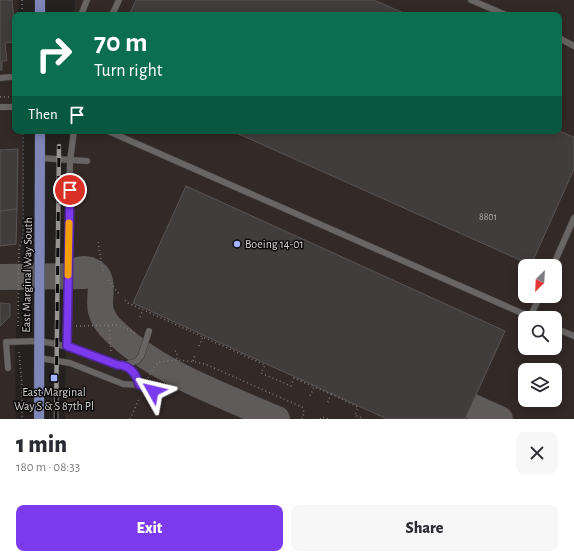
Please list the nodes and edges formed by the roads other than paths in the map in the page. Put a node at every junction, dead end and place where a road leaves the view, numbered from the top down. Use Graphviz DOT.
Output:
graph roads {
  1 [pos="40,0"];
  2 [pos="87,0"];
  3 [pos="119,0"];
  4 [pos="471,0"];
  5 [pos="40,12"];
  6 [pos="82,12"];
  7 [pos="113,12"];
  8 [pos="499,12"];
  9 [pos="562,40"];
  10 [pos="574,46"];
  11 [pos="10,77"];
  12 [pos="0,78"];
  13 [pos="0,107"];
  14 [pos="12,107"];
  15 [pos="40,134"];
  16 [pos="74,134"];
  17 [pos="115,134"];
  18 [pos="40,158"];
  19 [pos="70,161"];
  20 [pos="88,162"];
  21 [pos="574,218"];
  22 [pos="556,259"];
  23 [pos="518,312"];
  24 [pos="149,331"];
  25 [pos="562,331"];
  26 [pos="574,336"];
  27 [pos="39,341"];
  28 [pos="67,346"];
  29 [pos="39,358"];
  30 [pos="124,365"];
  31 [pos="8,368"];
  32 [pos="139,385"];
  33 [pos="161,395"];
  34 [pos="39,419"];
  1 -- 5 [label="main road"];
  2 -- 6 [label="lane"];
  3 -- 7 [label="lane"];
  4 -- 8 [label="lane"];
  9 -- 10 [label="lane"];
  11 -- 12 [label="lane"];
  13 -- 14 [label="lane"];
  15 -- 18 [label="main road, East Marginal Way South"];
  16 -- 19 [label="lane"];
  17 -- 23 [label="lane"];
  18 -- 19 [label="lane"];
  18 -- 27 [label="main road, East Marginal Way South"];
  19 -- 20 [label="lane"];
  19 -- 28 [label="lane"];
  21 -- 22 [label="lane"];
  24 -- 30 [label="lane"];
  25 -- 26 [label="lane"];
  27 -- 28 [label="lane"];
  27 -- 29 [label="main road, East Marginal Way South"];
  27 -- 31 [label="lane"];
  28 -- 30 [label="lane"];
  29 -- 32 [label="lane"];
  29 -- 34 [label="main road, East Marginal Way South"];
  30 -- 32 [label="lane"];
  32 -- 33 [label="lane"];
}
